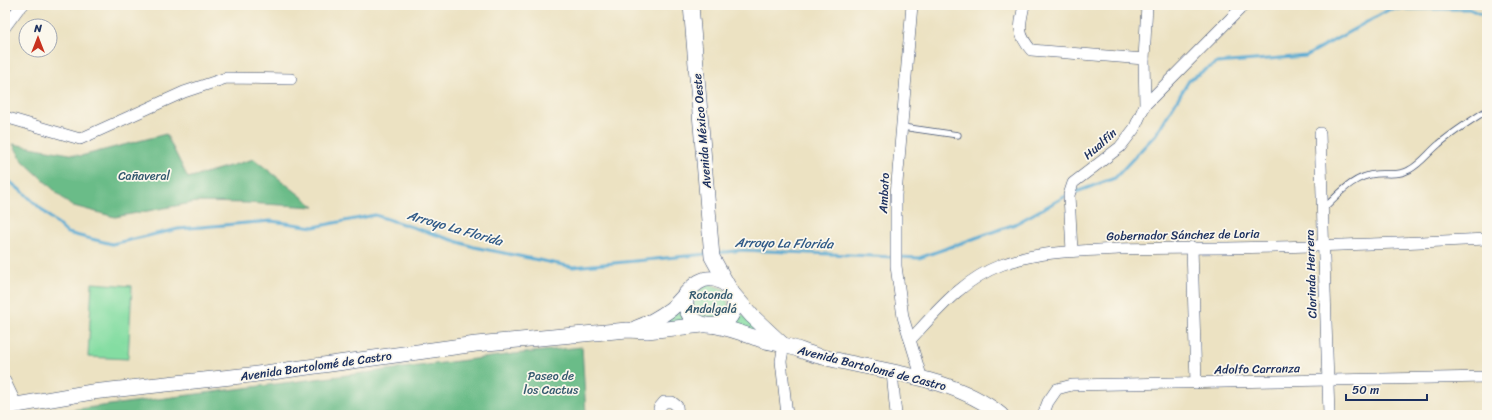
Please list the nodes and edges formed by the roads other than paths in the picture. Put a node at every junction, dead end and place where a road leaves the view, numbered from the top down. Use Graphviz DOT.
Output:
graph roads {
  1 [pos="691,5"];
  2 [pos="912,5"];
  3 [pos="1024,5"];
  4 [pos="1147,5"];
  5 [pos="1244,5"];
  6 [pos="19,6"];
  7 [pos="5,27"];
  8 [pos="1144,59"];
  9 [pos="291,79"];
  10 [pos="1145,105"];
  11 [pos="1487,110"];
  12 [pos="5,118"];
  13 [pos="902,127"];
  14 [pos="1320,133"];
  15 [pos="958,135"];
  16 [pos="1322,210"];
  17 [pos="1487,239"];
  18 [pos="1323,246"];
  19 [pos="1192,248"];
  20 [pos="1072,251"];
  21 [pos="712,257"];
  22 [pos="690,289"];
  23 [pos="730,290"];
  24 [pos="710,325"];
  25 [pos="627,330"];
  26 [pos="910,340"];
  27 [pos="784,345"];
  28 [pos="892,372"];
  29 [pos="1487,377"];
  30 [pos="922,379"];
  31 [pos="5,380"];
  32 [pos="1327,380"];
  33 [pos="1196,383"];
  34 [pos="11,406"];
  35 [pos="659,415"];
  36 [pos="678,415"];
  37 [pos="787,415"];
  38 [pos="896,415"];
  39 [pos="1001,415"];
  40 [pos="1043,415"];
  41 [pos="1329,415"];
  1 -- 21 [label="main road, Avenida México Oeste"];
  2 -- 13 [label="street, Ambato"];
  3 -- 8 [label="street"];
  4 -- 8 [label="street, Hualfín"];
  5 -- 10 [label="street"];
  6 -- 7 [label="street"];
  8 -- 10 [label="street, Hualfín"];
  9 -- 12 [label="street"];
  10 -- 20 [label="street, Hualfín"];
  11 -- 16 [label="lane"];
  13 -- 15 [label="lane"];
  13 -- 26 [label="street, Ambato"];
  14 -- 16 [label="street, Clorinda Herrera"];
  16 -- 18 [label="street, Clorinda Herrera"];
  17 -- 18 [label="street, Gobernador Sánchez de Loria"];
  18 -- 19 [label="street, Gobernador Sánchez de Loria"];
  18 -- 32 [label="street, Clorinda Herrera"];
  19 -- 20 [label="street, Gobernador Sánchez de Loria"];
  19 -- 33 [label="street"];
  20 -- 26 [label="street, Gobernador Sánchez de Loria"];
  21 -- 22 [label="main road"];
  21 -- 23 [label="main road, Avenida México Oeste"];
  22 -- 23 [label="main road"];
  22 -- 24 [label="main road"];
  22 -- 25 [label="main road, Avenida Bartolomé de Castro"];
  23 -- 24 [label="main road"];
  23 -- 27 [label="main road, Avenida Bartolomé de Castro"];
  24 -- 25 [label="main road, Avenida Bartolomé de Castro"];
  24 -- 27 [label="main road, Avenida Bartolomé de Castro"];
  25 -- 34 [label="main road, Avenida Bartolomé de Castro"];
  26 -- 30 [label="street, Ambato"];
  27 -- 28 [label="main road, Avenida Bartolomé de Castro"];
  27 -- 37 [label="street"];
  28 -- 30 [label="main road, Avenida Bartolomé de Castro"];
  28 -- 38 [label="street"];
  29 -- 32 [label="street, Adolfo Carranza"];
  30 -- 39 [label="main road, Avenida Bartolomé de Castro"];
  31 -- 34 [label="street"];
  32 -- 33 [label="street, Adolfo Carranza"];
  32 -- 41 [label="street, Clorinda Herrera"];
  33 -- 40 [label="street, Adolfo Carranza"];
  35 -- 36 [label="street"];
}
